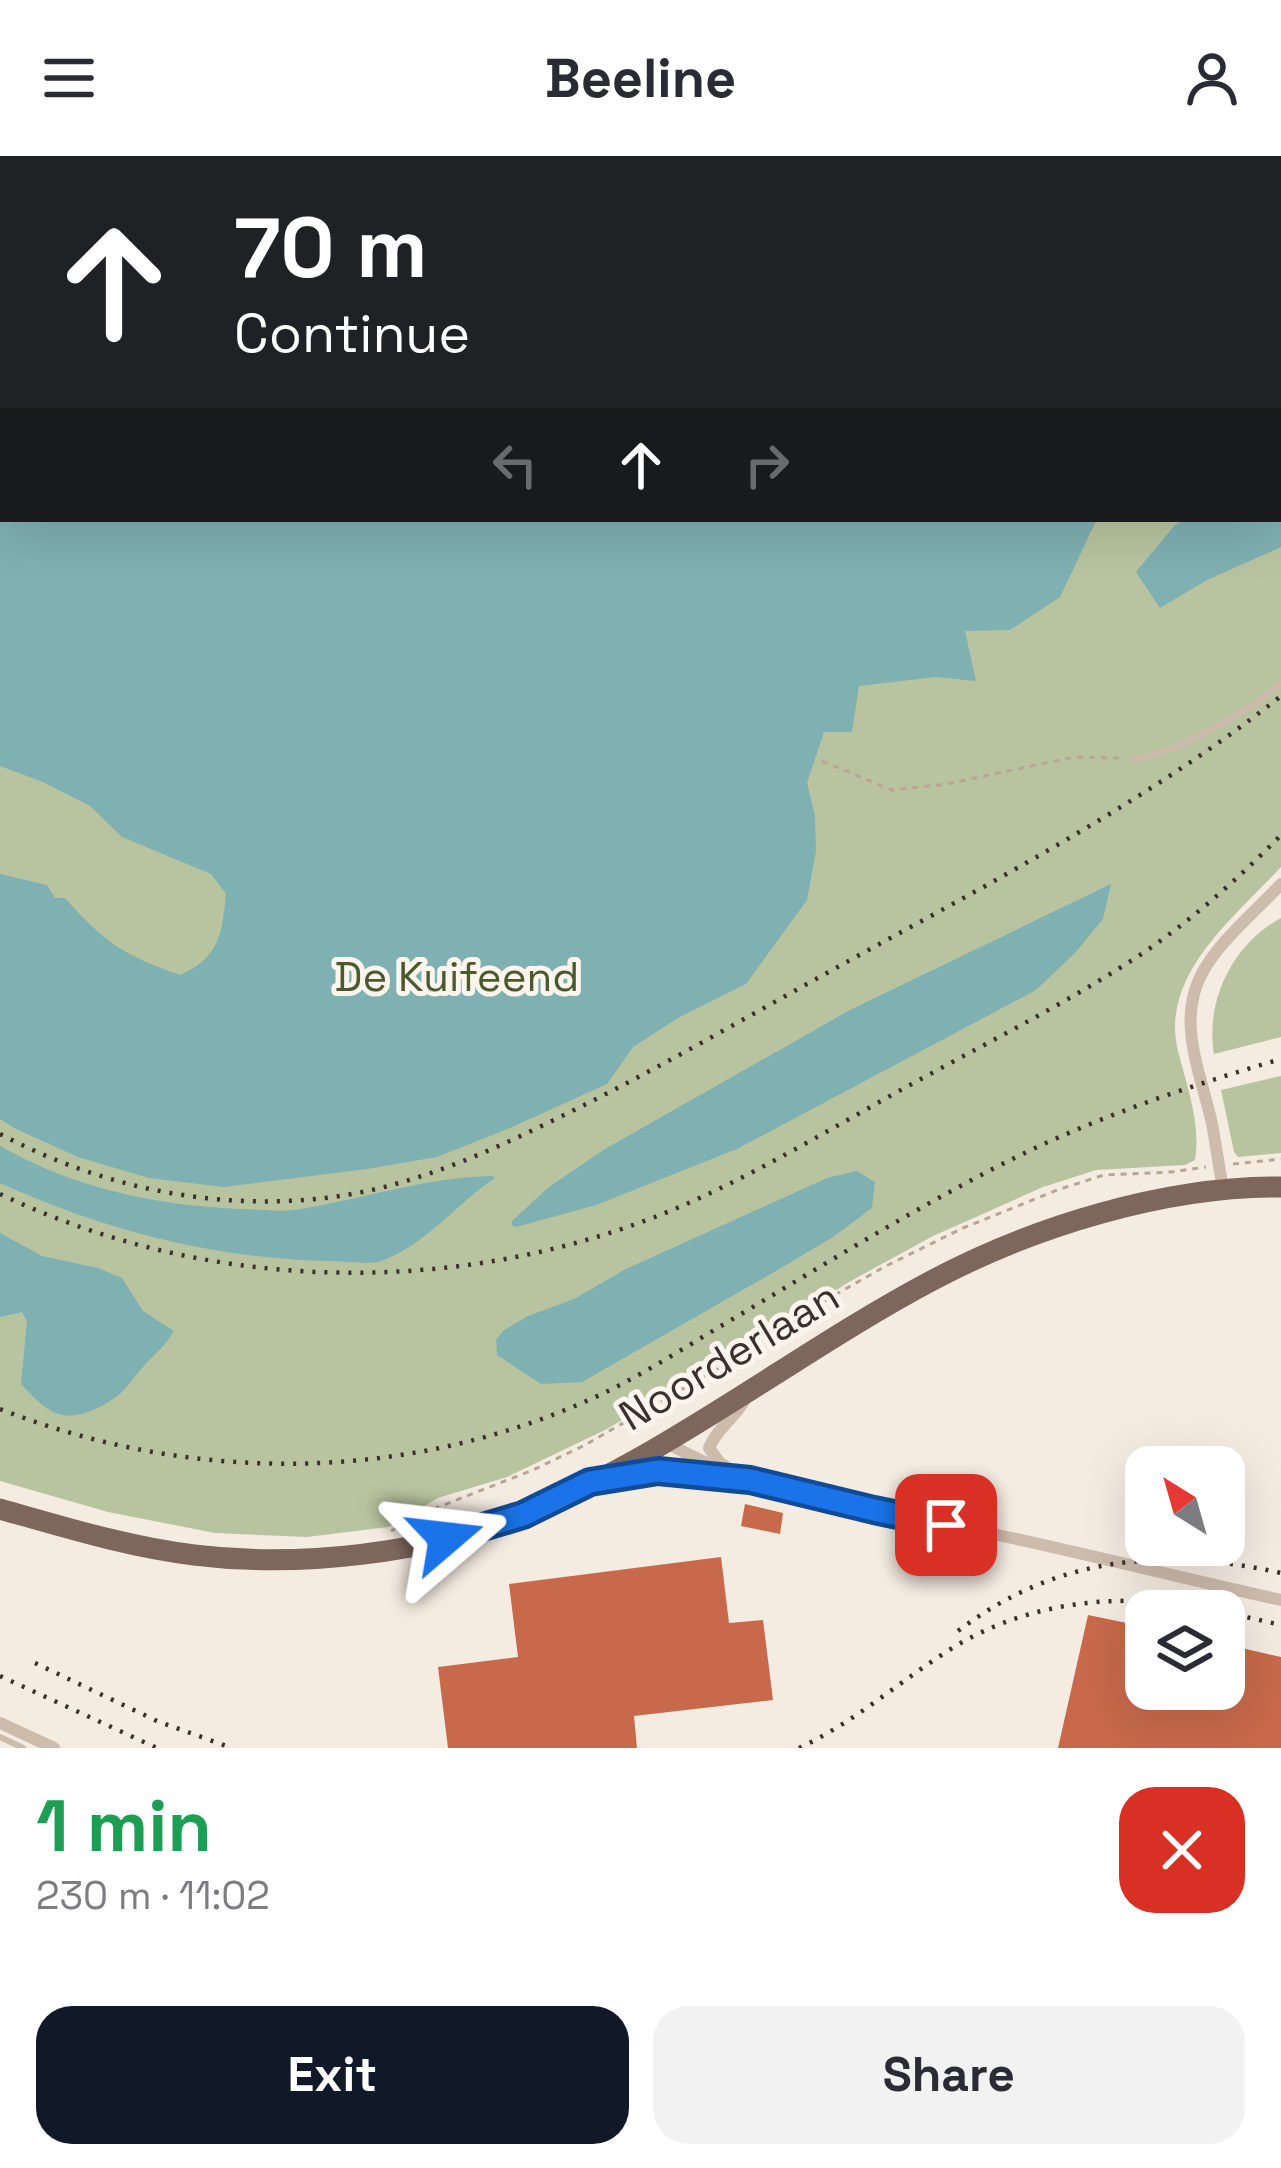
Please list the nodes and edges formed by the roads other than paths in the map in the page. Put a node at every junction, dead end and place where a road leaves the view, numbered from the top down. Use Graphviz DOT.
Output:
graph roads {
  1 [pos="1281,683"];
  2 [pos="1134,760"];
  3 [pos="1281,884"];
  4 [pos="1281,1187"];
  5 [pos="1223,1189"];
  6 [pos="750,1390"];
  7 [pos="665,1442"];
  8 [pos="750,1480"];
  9 [pos="590,1482"];
  10 [pos="0,1509"];
  11 [pos="1281,1600"];
  12 [pos="0,1723"];
  13 [pos="0,1737"];
  14 [pos="23,1748"];
  15 [pos="54,1748"];
  1 -- 2 [label="lane"];
  3 -- 5 [label="street"];
  4 -- 5 [label="main road, Noorderlaan"];
  5 -- 6 [label="main road, Noorderlaan"];
  6 -- 7 [label="main road, Noorderlaan"];
  6 -- 8 [label="street"];
  7 -- 8 [label="street"];
  7 -- 9 [label="main road, Noorderlaan"];
  8 -- 9 [label="street"];
  8 -- 11 [label="street"];
  9 -- 10 [label="main road, Noorderlaan"];
  12 -- 15 [label="street"];
  13 -- 14 [label="lane"];
}
